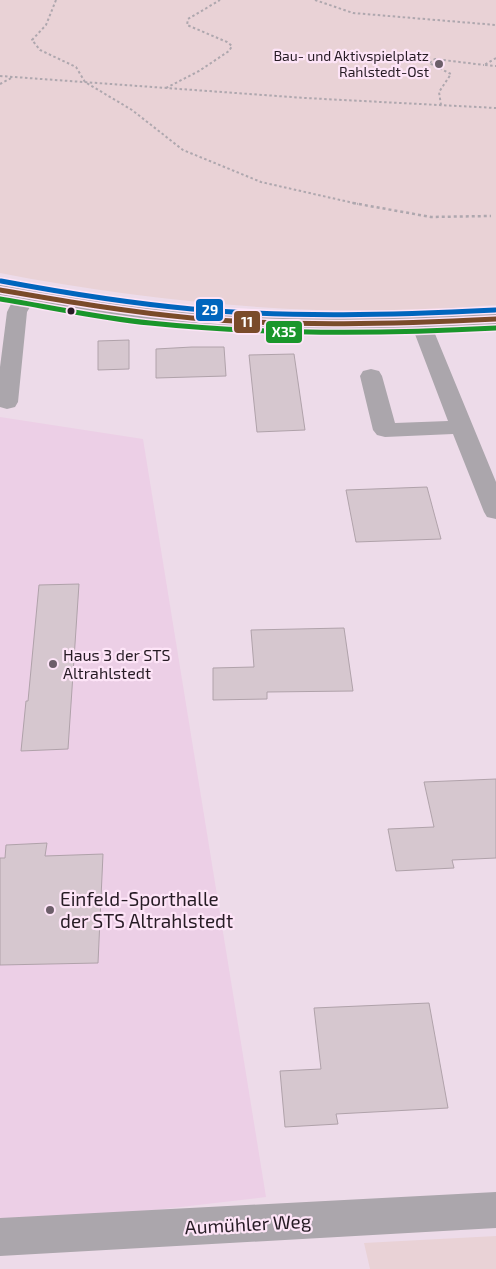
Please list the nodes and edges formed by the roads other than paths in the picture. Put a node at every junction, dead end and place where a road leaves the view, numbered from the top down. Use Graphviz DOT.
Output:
graph roads {
  1 [pos="0,290"];
  2 [pos="27,294"];
  3 [pos="496,320"];
  4 [pos="421,324"];
  5 [pos="371,376"];
  6 [pos="7,402"];
  7 [pos="462,427"];
  8 [pos="496,512"];
  9 [pos="496,1210"];
  10 [pos="0,1237"];
  1 -- 2 [label="street"];
  2 -- 4 [label="street"];
  2 -- 6 [label="street"];
  3 -- 4 [label="street"];
  4 -- 7 [label="street"];
  5 -- 7 [label="street"];
  7 -- 8 [label="street"];
  9 -- 10 [label="street, Aumühler Weg"];
}
